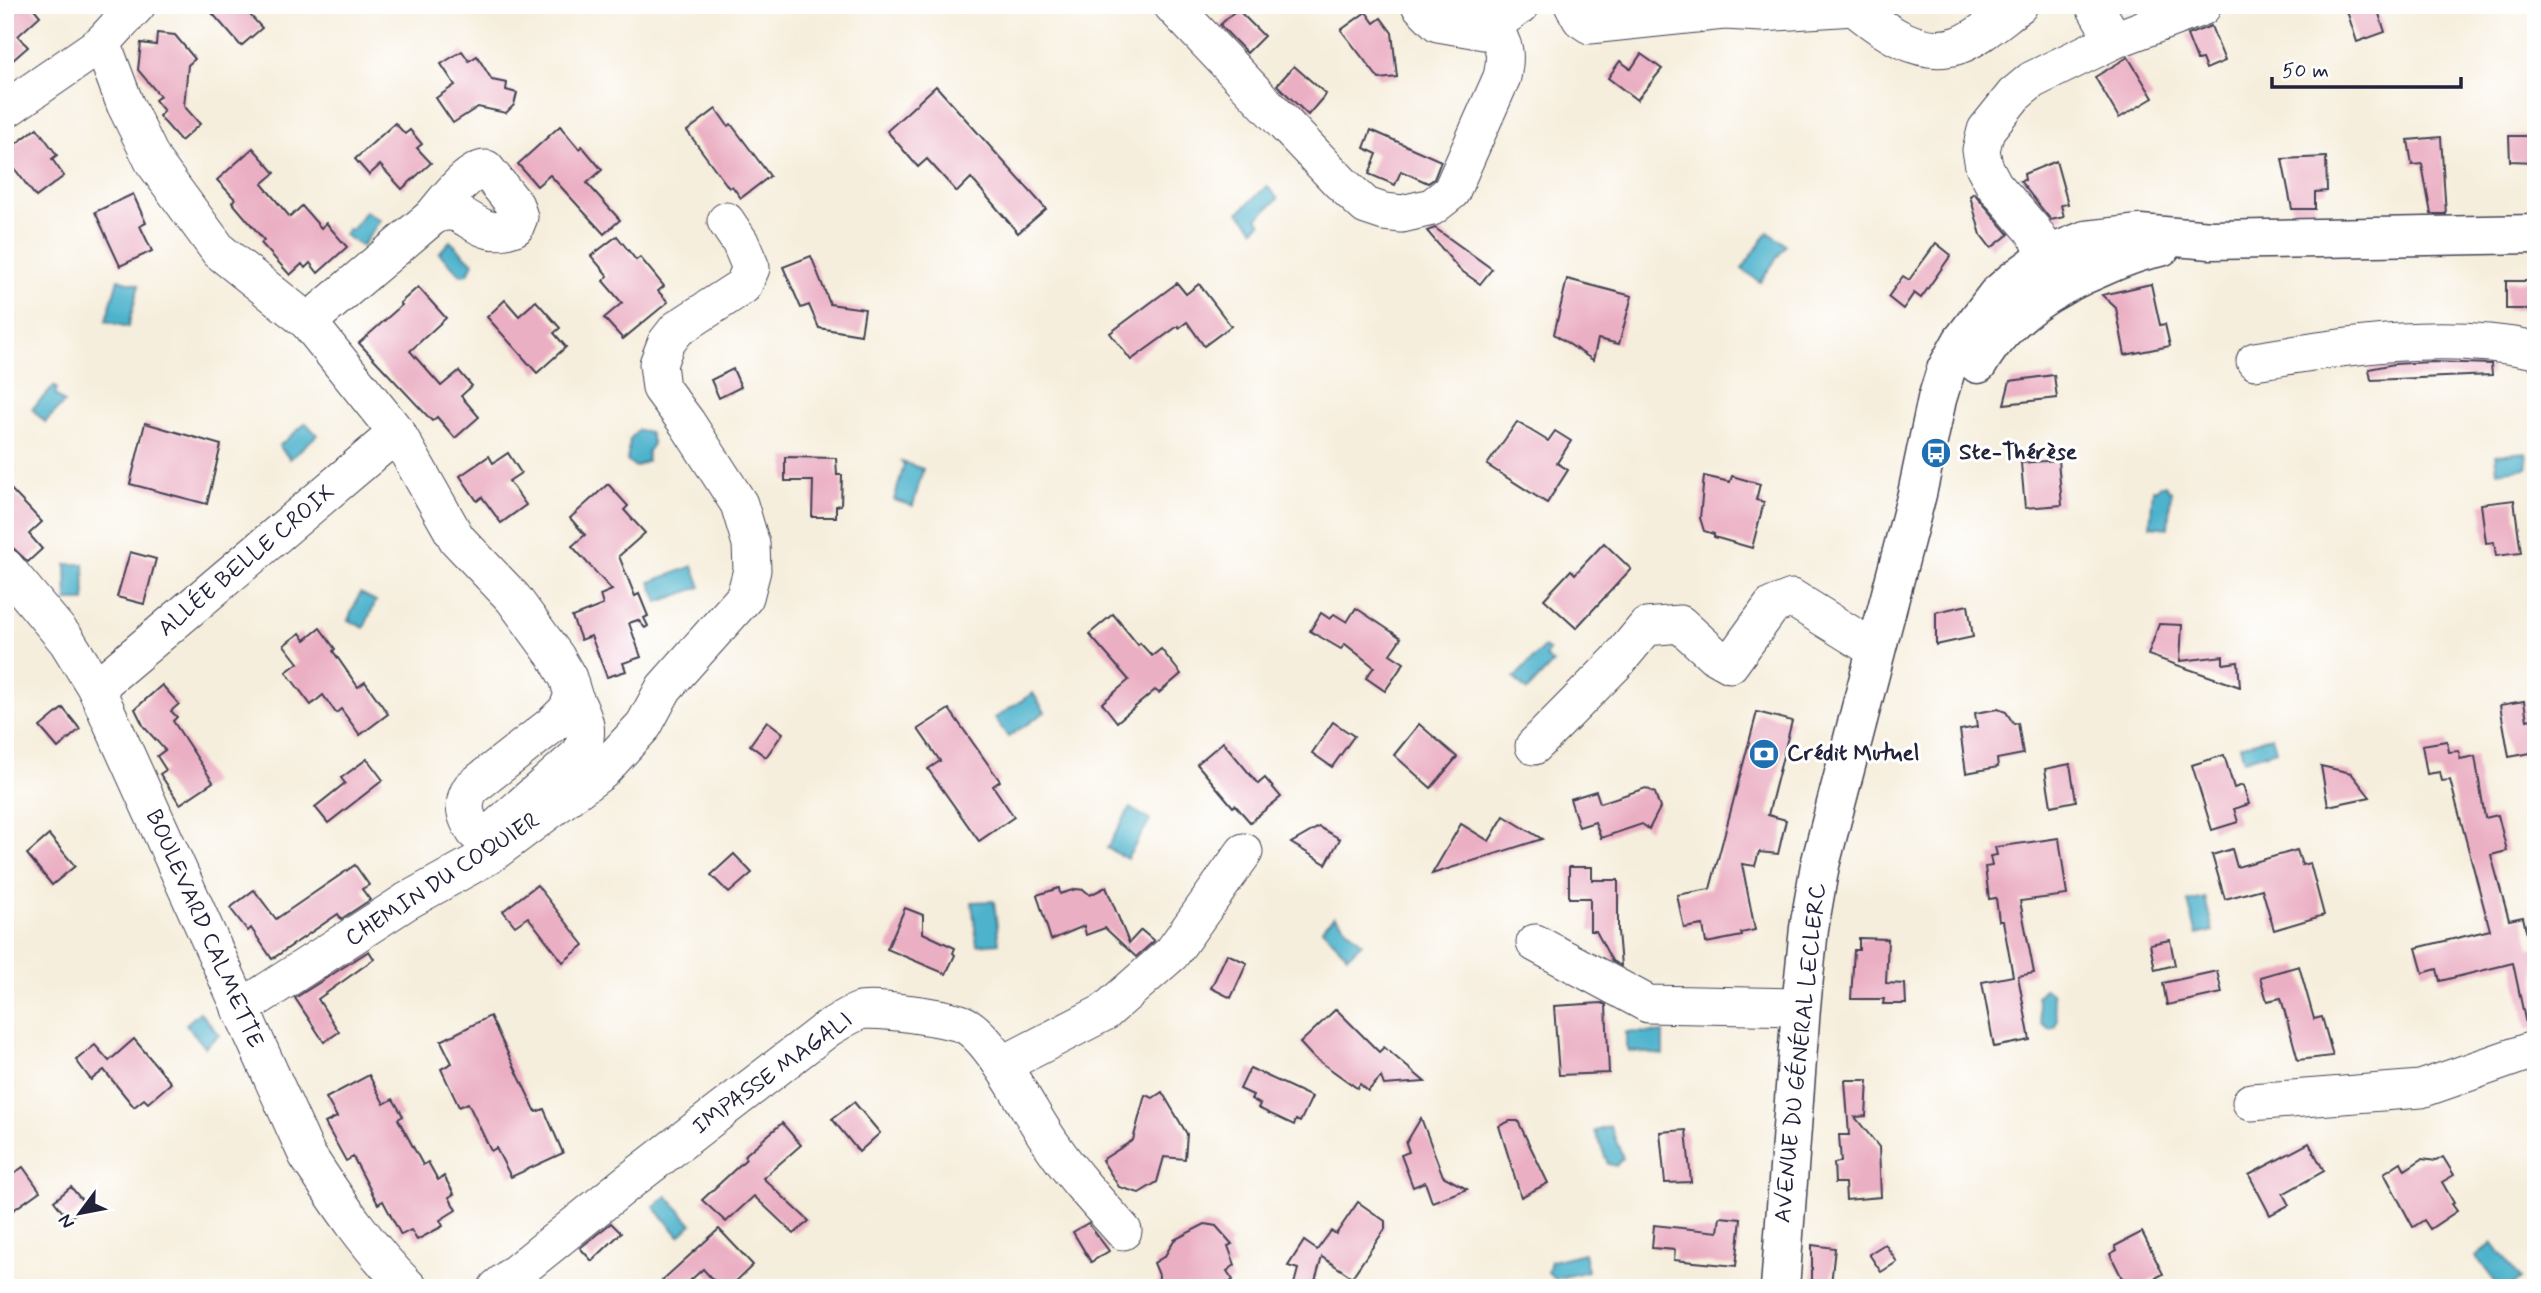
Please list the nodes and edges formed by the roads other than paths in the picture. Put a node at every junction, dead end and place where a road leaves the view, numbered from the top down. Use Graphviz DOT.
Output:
graph roads {
  1 [pos="137,5"];
  2 [pos="1172,5"];
  3 [pos="1420,5"];
  4 [pos="1573,5"];
  5 [pos="2019,5"];
  6 [pos="2094,5"];
  7 [pos="2202,6"];
  8 [pos="1507,15"];
  9 [pos="2114,40"];
  10 [pos="102,43"];
  11 [pos="5,110"];
  12 [pos="432,217"];
  13 [pos="726,221"];
  14 [pos="2536,234"];
  15 [pos="2058,269"];
  16 [pos="308,322"];
  17 [pos="2536,350"];
  18 [pos="2255,361"];
  19 [pos="397,433"];
  20 [pos="5,567"];
  21 [pos="1874,649"];
  22 [pos="96,688"];
  23 [pos="573,695"];
  24 [pos="1534,746"];
  25 [pos="1244,852"];
  26 [pos="1535,943"];
  27 [pos="1801,1007"];
  28 [pos="240,1010"];
  29 [pos="2536,1049"];
  30 [pos="1002,1065"];
  31 [pos="2251,1102"];
  32 [pos="1123,1231"];
  33 [pos="409,1288"];
  34 [pos="497,1288"];
  35 [pos="1780,1288"];
  1 -- 10 [label="street"];
  2 -- 8 [label="street"];
  3 -- 8 [label="street"];
  4 -- 5 [label="street"];
  6 -- 9 [label="street"];
  7 -- 9 [label="street"];
  9 -- 15 [label="street"];
  10 -- 11 [label="street"];
  10 -- 16 [label="street"];
  12 -- 16 [label="street"];
  13 -- 28 [label="street, CHEMIN DU COQUIER"];
  14 -- 15 [label="main road, AVENUE DU GÉNÉRAL LECLERC"];
  15 -- 21 [label="main road, AVENUE DU GÉNÉRAL LECLERC"];
  16 -- 19 [label="street"];
  17 -- 18 [label="street"];
  19 -- 22 [label="street, ALLÉE BELLE CROIX"];
  19 -- 23 [label="street"];
  20 -- 22 [label="street, BOULEVARD CALMETTE"];
  21 -- 24 [label="street"];
  21 -- 27 [label="main road, AVENUE DU GÉNÉRAL LECLERC"];
  22 -- 28 [label="street, BOULEVARD CALMETTE"];
  25 -- 30 [label="street"];
  26 -- 27 [label="street"];
  27 -- 35 [label="main road, AVENUE DU GÉNÉRAL LECLERC"];
  28 -- 33 [label="street, BOULEVARD CALMETTE"];
  29 -- 31 [label="street"];
  30 -- 32 [label="street, IMPASSE MAGALI"];
  30 -- 34 [label="street, IMPASSE MAGALI"];
}
